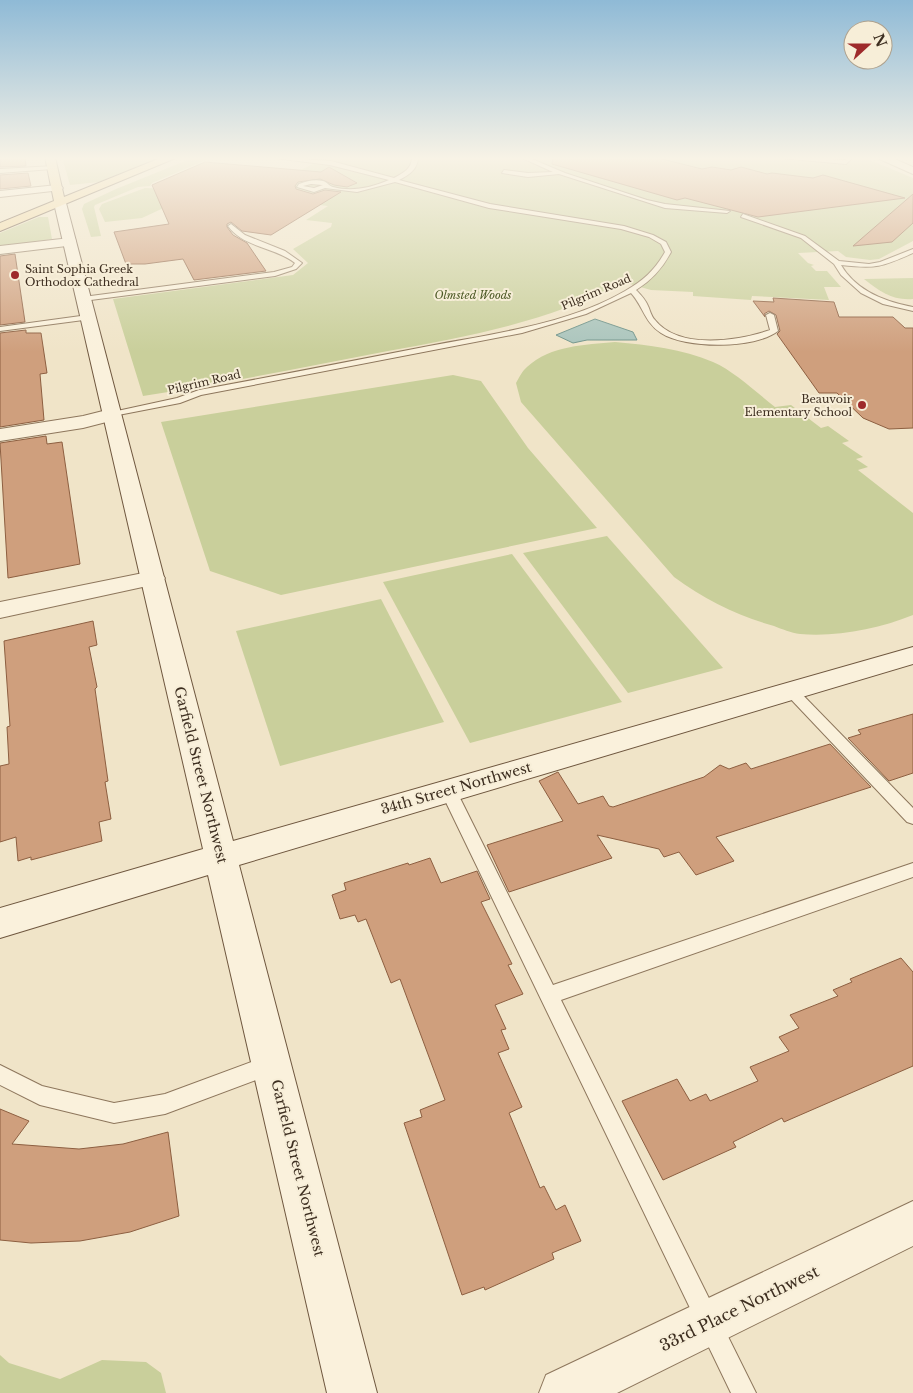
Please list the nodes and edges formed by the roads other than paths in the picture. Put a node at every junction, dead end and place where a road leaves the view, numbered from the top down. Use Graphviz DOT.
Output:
graph roads {
  1 [pos="12,222"];
  2 [pos="65,222"];
  3 [pos="596,222"];
  4 [pos="761,222"];
  5 [pos="231,226"];
  6 [pos="0,227"];
  7 [pos="70,242"];
  8 [pos="0,250"];
  9 [pos="913,251"];
  10 [pos="837,263"];
  11 [pos="633,291"];
  12 [pos="86,308"];
  13 [pos="913,311"];
  14 [pos="770,315"];
  15 [pos="0,329"];
  16 [pos="111,415"];
  17 [pos="0,435"];
  18 [pos="153,578"];
  19 [pos="0,610"];
  20 [pos="913,655"];
  21 [pos="790,690"];
  22 [pos="448,790"];
  23 [pos="913,818"];
  24 [pos="222,858"];
  25 [pos="913,870"];
  26 [pos="0,923"];
  27 [pos="550,995"];
  28 [pos="273,1064"];
  29 [pos="0,1075"];
  30 [pos="913,1223"];
  31 [pos="709,1323"];
  32 [pos="352,1393"];
  33 [pos="564,1393"];
  34 [pos="744,1393"];
  1 -- 6 [label="main road"];
  2 -- 7 [label="main road, Garfield Street Northwest"];
  3 -- 11 [label="lane, Pilgrim Road"];
  4 -- 10 [label="lane"];
  5 -- 12 [label="lane"];
  7 -- 8 [label="main road"];
  7 -- 12 [label="main road, Garfield Street Northwest"];
  9 -- 10 [label="lane"];
  10 -- 13 [label="lane"];
  11 -- 14 [label="lane"];
  11 -- 16 [label="lane, Pilgrim Road"];
  12 -- 15 [label="lane"];
  12 -- 16 [label="main road, Garfield Street Northwest"];
  16 -- 17 [label="main road"];
  16 -- 18 [label="main road, Garfield Street Northwest"];
  18 -- 19 [label="main road"];
  18 -- 24 [label="main road, Garfield Street Northwest"];
  20 -- 21 [label="main road, 34th Street Northwest"];
  21 -- 22 [label="main road, 34th Street Northwest"];
  21 -- 23 [label="lane"];
  22 -- 24 [label="main road, 34th Street Northwest"];
  22 -- 27 [label="lane"];
  24 -- 26 [label="main road, 34th Street Northwest"];
  24 -- 28 [label="main road, Garfield Street Northwest"];
  25 -- 27 [label="lane"];
  27 -- 31 [label="lane"];
  28 -- 29 [label="lane"];
  28 -- 32 [label="main road, Garfield Street Northwest"];
  30 -- 31 [label="main road, 33rd Place Northwest"];
  31 -- 33 [label="main road, 33rd Place Northwest"];
  31 -- 34 [label="lane"];
}
